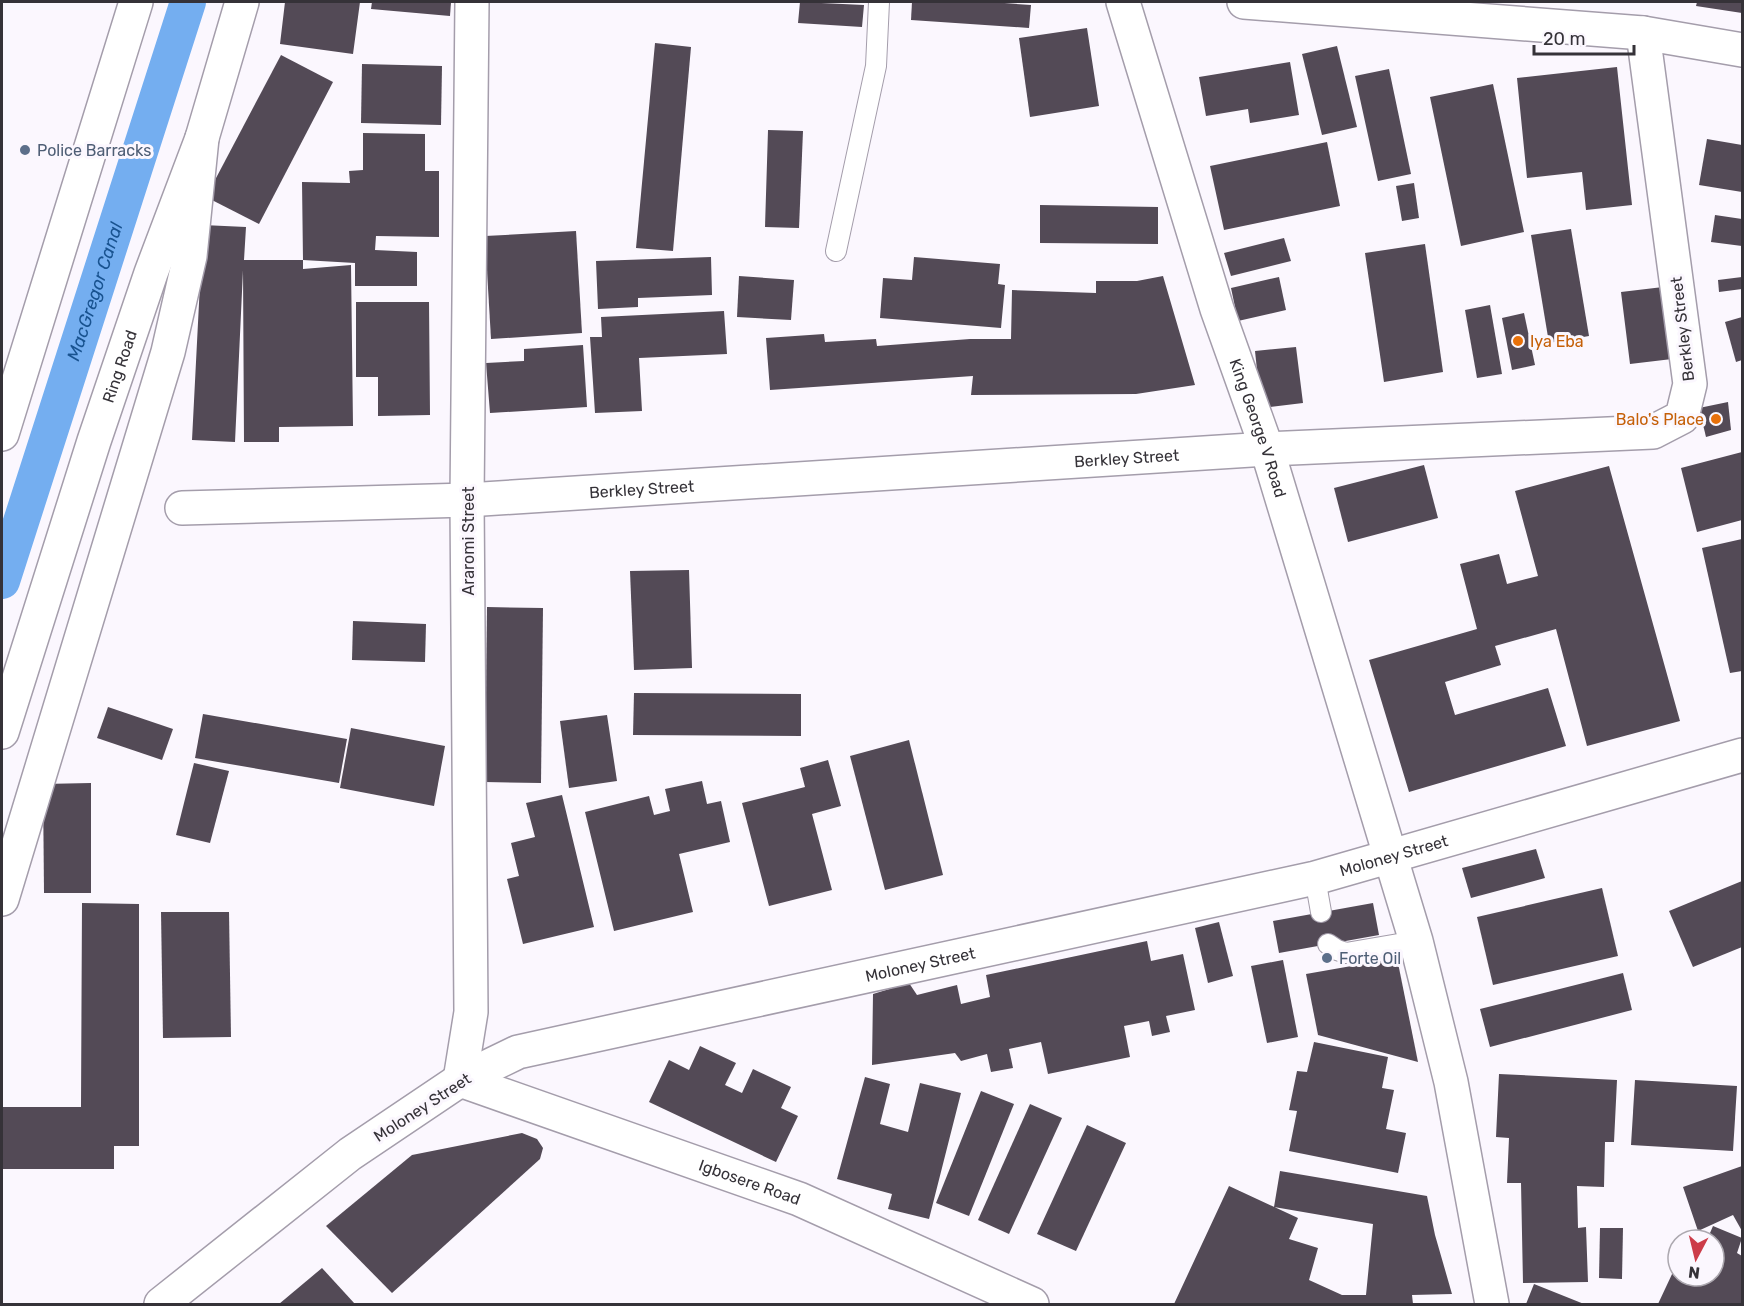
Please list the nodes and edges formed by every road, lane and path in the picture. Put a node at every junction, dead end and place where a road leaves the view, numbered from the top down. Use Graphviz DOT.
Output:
graph roads {
  1 [pos="136,2"];
  2 [pos="242,2"];
  3 [pos="472,2"];
  4 [pos="879,2"];
  5 [pos="1123,2"];
  6 [pos="1244,2"];
  7 [pos="1643,33"];
  8 [pos="1743,50"];
  9 [pos="202,138"];
  10 [pos="836,251"];
  11 [pos="2,434"];
  12 [pos="1267,449"];
  13 [pos="467,500"];
  14 [pos="182,508"];
  15 [pos="2,732"];
  16 [pos="1743,755"];
  17 [pos="1390,856"];
  18 [pos="1315,878"];
  19 [pos="2,899"];
  20 [pos="1321,912"];
  21 [pos="1416,941"];
  22 [pos="1329,944"];
  23 [pos="460,1080"];
  24 [pos="1016,1302"];
  25 [pos="161,1305"];
  26 [pos="1492,1305"];
  1 -- 11 [label="main road"];
  2 -- 9 [label="main road, Ring Road"];
  3 -- 13 [label="main road, Araromi Street"];
  4 -- 10 [label="lane"];
  5 -- 12 [label="main road, King George V Road"];
  6 -- 7 [label="main road"];
  7 -- 8 [label="main road"];
  7 -- 12 [label="main road, Berkley Street"];
  9 -- 15 [label="main road, Ring Road"];
  9 -- 19 [label="main road"];
  12 -- 13 [label="main road, Berkley Street"];
  12 -- 17 [label="main road, King George V Road"];
  13 -- 14 [label="main road, Berkley Street"];
  13 -- 23 [label="main road, Araromi Street"];
  16 -- 17 [label="main road, Moloney Street"];
  17 -- 18 [label="main road, Moloney Street"];
  17 -- 21 [label="main road, King George V Road"];
  18 -- 20 [label="lane"];
  18 -- 23 [label="main road, Moloney Street"];
  21 -- 22 [label="lane"];
  21 -- 26 [label="main road, King George V Road"];
  23 -- 24 [label="main road, Igbosere Road"];
  23 -- 25 [label="main road, Moloney Street"];
}
